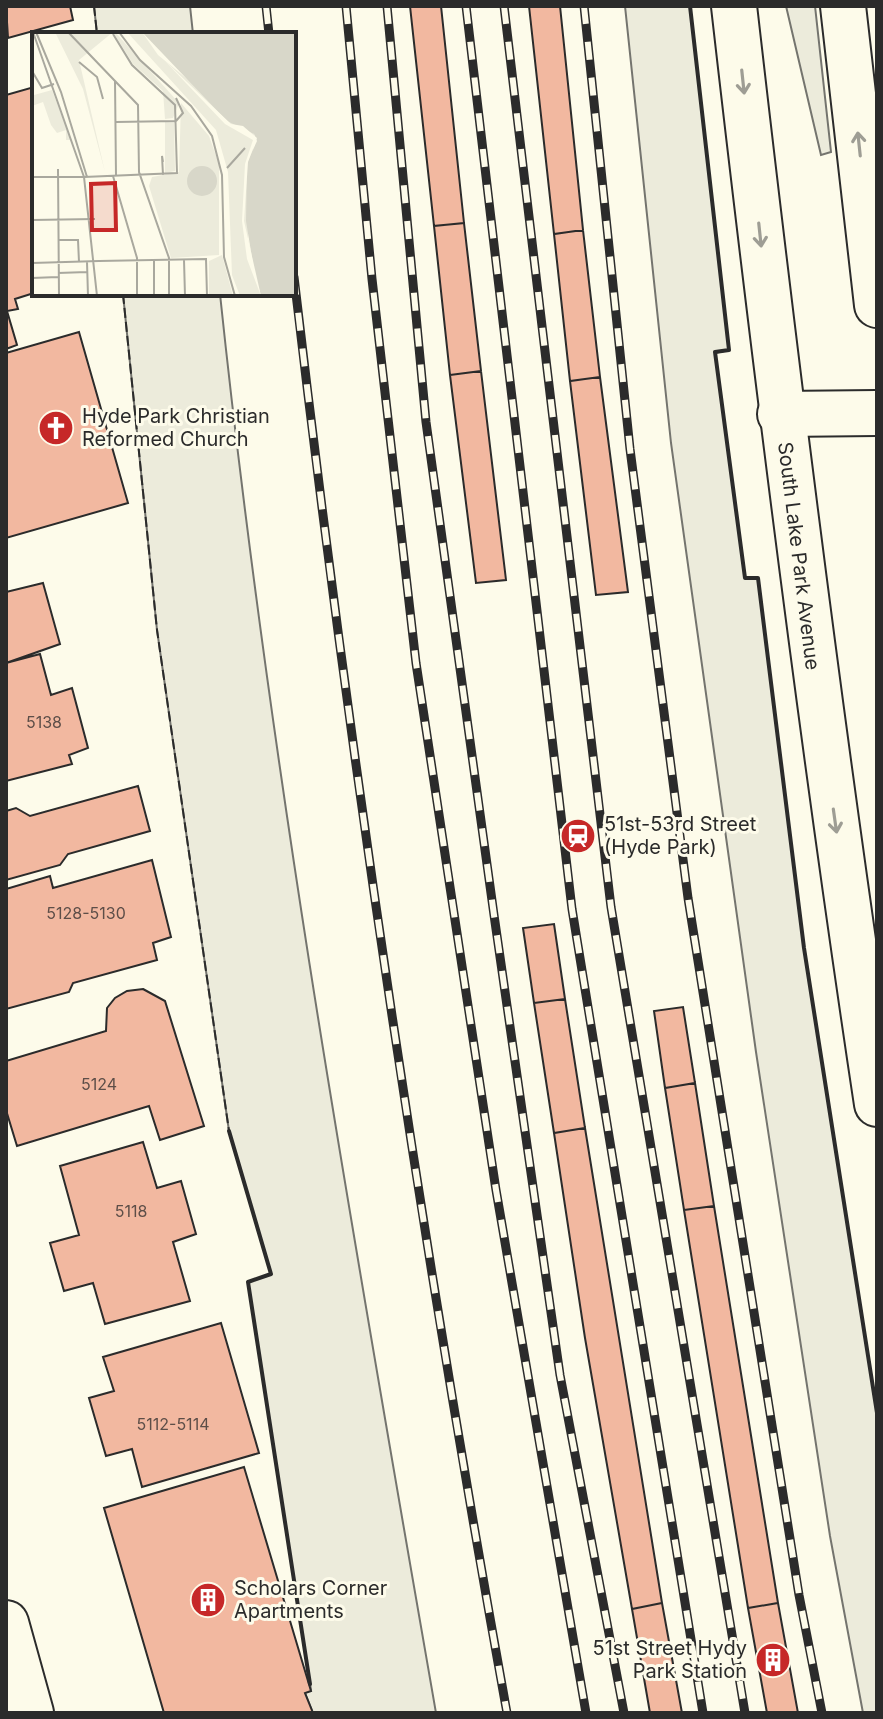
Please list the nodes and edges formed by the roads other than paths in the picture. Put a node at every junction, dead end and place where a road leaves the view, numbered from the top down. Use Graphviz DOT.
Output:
graph roads {
  1 [pos="734,6"];
  2 [pos="843,6"];
  3 [pos="877,305"];
  4 [pos="877,413"];
  5 [pos="780,414"];
  6 [pos="877,1104"];
  7 [pos="6,1623"];
  8 [pos="31,1713"];
  1 -- 5 [label="main road, South Lake Park Avenue, one-way"];
  3 -- 2 [label="main road, one-way"];
  4 -- 5 [label="main road"];
  5 -- 6 [label="main road, South Lake Park Avenue, one-way"];
  7 -- 8 [label="main road"];
}
